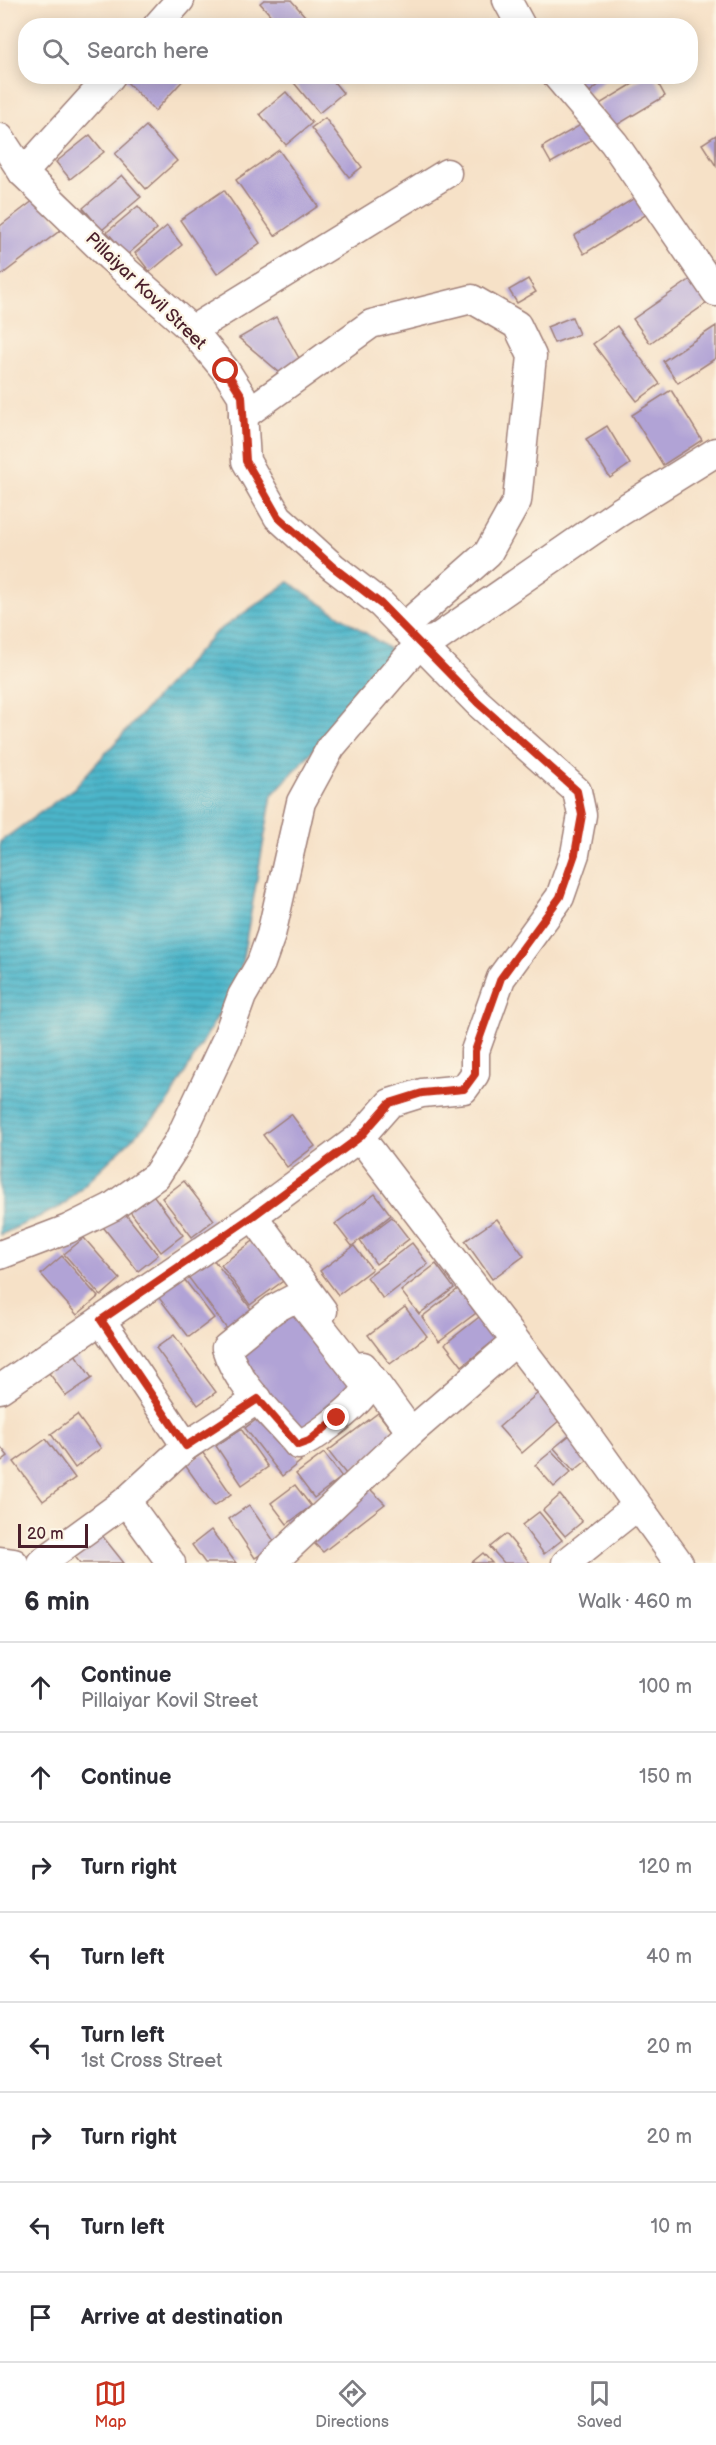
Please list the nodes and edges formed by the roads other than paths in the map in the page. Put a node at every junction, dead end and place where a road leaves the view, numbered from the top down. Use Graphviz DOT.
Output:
graph roads {
  1 [pos="180,0"];
  2 [pos="507,0"];
  3 [pos="164,18"];
  4 [pos="517,18"];
  5 [pos="104,84"];
  6 [pos="564,84"];
  7 [pos="0,138"];
  8 [pos="23,173"];
  9 [pos="447,173"];
  10 [pos="716,292"];
  11 [pos="192,330"];
  12 [pos="243,416"];
  13 [pos="716,452"];
  14 [pos="412,635"];
  15 [pos="360,1137"];
  16 [pos="253,1216"];
  17 [pos="0,1255"];
  18 [pos="101,1320"];
  19 [pos="515,1342"];
  20 [pos="0,1389"];
  21 [pos="257,1400"];
  22 [pos="411,1432"];
  23 [pos="186,1446"];
  24 [pos="126,1501"];
  25 [pos="636,1507"];
  26 [pos="0,1561"];
  27 [pos="14,1563"];
  28 [pos="41,1563"];
  29 [pos="171,1563"];
  30 [pos="272,1563"];
  31 [pos="566,1563"];
  32 [pos="679,1563"];
  1 -- 3 [label="street"];
  2 -- 4 [label="street"];
  5 -- 8 [label="street"];
  6 -- 10 [label="street"];
  7 -- 8 [label="street, Pillaiyar Kovil Street"];
  8 -- 11 [label="street, Pillaiyar Kovil Street"];
  9 -- 11 [label="street"];
  11 -- 12 [label="street, Pillaiyar Kovil Street"];
  12 -- 14 [label="street, Pillaiyar Kovil Street"];
  12 -- 14 [label="street"];
  13 -- 14 [label="street"];
  14 -- 15 [label="street, Pillaiyar Kovil Street"];
  14 -- 17 [label="street"];
  15 -- 16 [label="street, Pillaiyar Kovil Street"];
  15 -- 19 [label="street"];
  16 -- 18 [label="street, Pillaiyar Kovil Street"];
  16 -- 22 [label="street"];
  18 -- 20 [label="street, Pillaiyar Kovil Street"];
  18 -- 23 [label="street"];
  19 -- 22 [label="street"];
  19 -- 25 [label="street"];
  21 -- 21 [label="street"];
  21 -- 23 [label="street"];
  22 -- 30 [label="street"];
  23 -- 24 [label="street"];
  24 -- 28 [label="street"];
  24 -- 29 [label="street"];
  25 -- 31 [label="street"];
  25 -- 32 [label="street"];
  26 -- 27 [label="street"];
}
